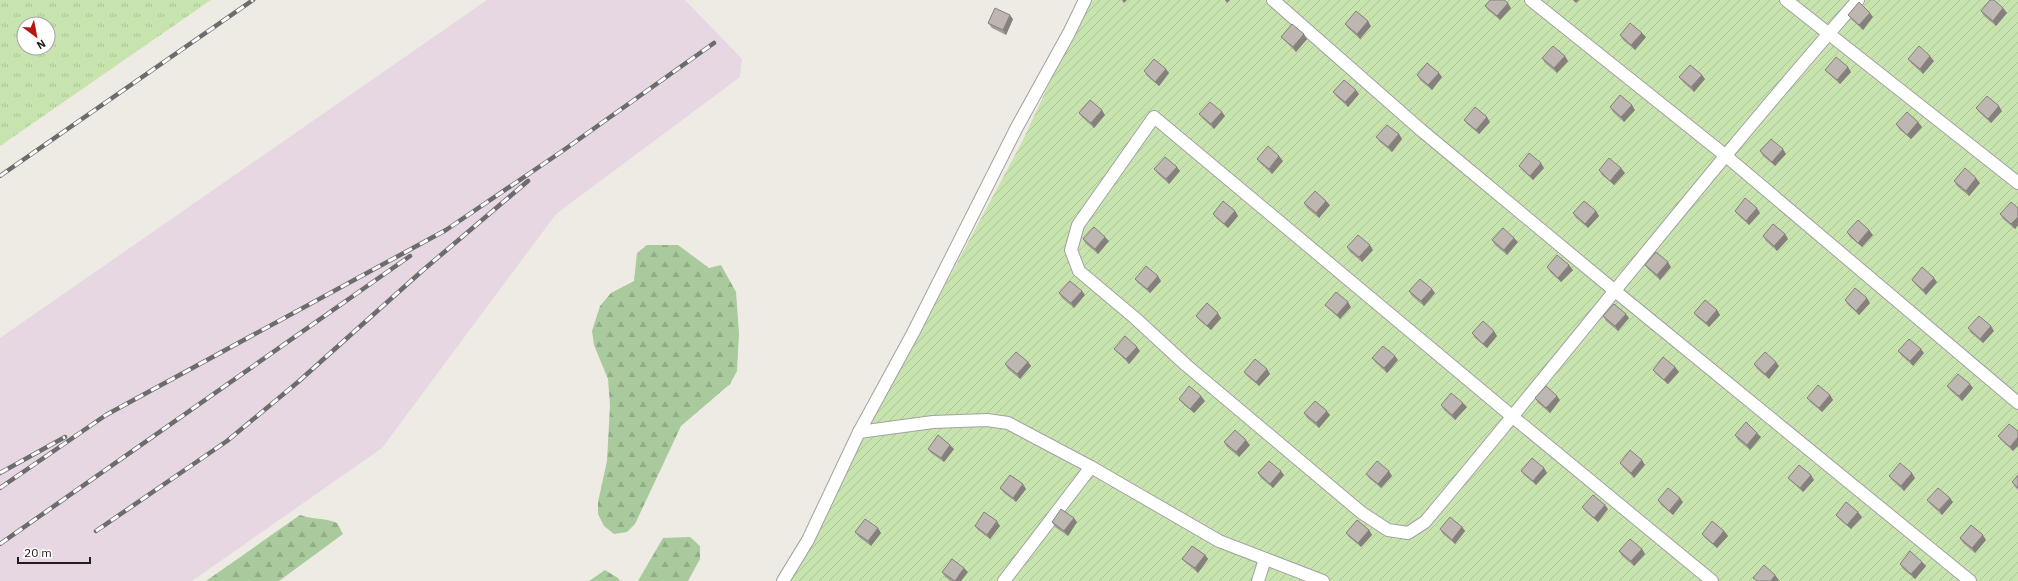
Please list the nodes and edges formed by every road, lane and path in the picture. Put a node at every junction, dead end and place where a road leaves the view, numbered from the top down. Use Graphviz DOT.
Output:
graph roads {
  1 [pos="1085,0"];
  2 [pos="1273,0"];
  3 [pos="1531,0"];
  4 [pos="1786,0"];
  5 [pos="1858,0"];
  6 [pos="1828,34"];
  7 [pos="1726,156"];
  8 [pos="2018,183"];
  9 [pos="1615,292"];
  10 [pos="2018,403"];
  11 [pos="1513,417"];
  12 [pos="859,432"];
  13 [pos="1091,467"];
  14 [pos="1265,559"];
  15 [pos="783,581"];
  16 [pos="1004,581"];
  17 [pos="1258,581"];
  18 [pos="1323,581"];
  19 [pos="1712,581"];
  20 [pos="1970,581"];
  1 -- 12 [label="lane"];
  2 -- 9 [label="lane"];
  3 -- 7 [label="lane"];
  4 -- 6 [label="lane"];
  5 -- 6 [label="lane"];
  6 -- 7 [label="lane"];
  6 -- 8 [label="lane"];
  7 -- 9 [label="lane"];
  7 -- 10 [label="lane"];
  9 -- 11 [label="lane"];
  9 -- 20 [label="lane"];
  11 -- 11 [label="lane"];
  11 -- 19 [label="lane"];
  12 -- 13 [label="lane"];
  12 -- 15 [label="lane"];
  13 -- 14 [label="lane"];
  13 -- 16 [label="lane"];
  14 -- 17 [label="lane"];
  14 -- 18 [label="lane"];
}
